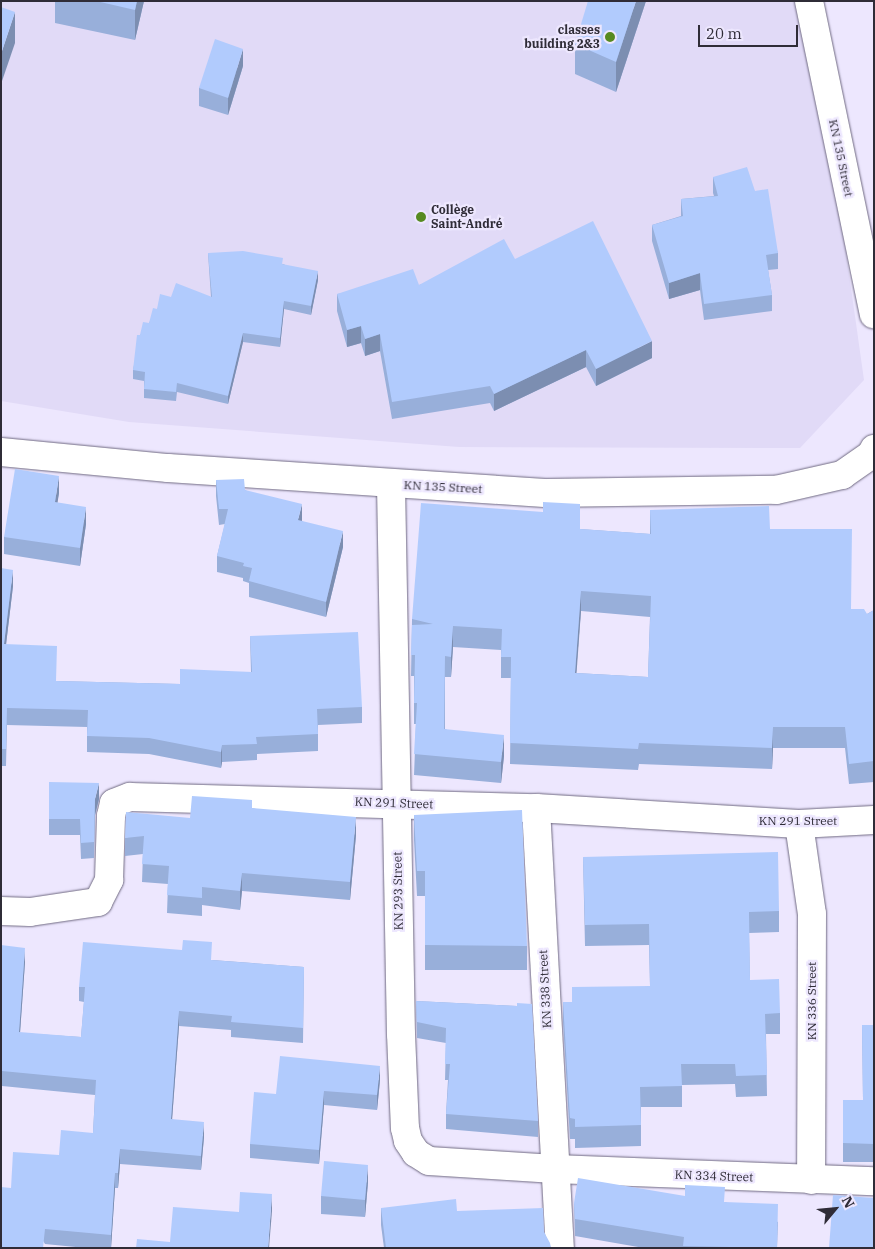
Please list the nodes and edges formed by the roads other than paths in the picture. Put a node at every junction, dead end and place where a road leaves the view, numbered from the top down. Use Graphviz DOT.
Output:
graph roads {
  1 [pos="809,1"];
  2 [pos="874,314"];
  3 [pos="874,449"];
  4 [pos="1,452"];
  5 [pos="391,484"];
  6 [pos="396,803"];
  7 [pos="536,808"];
  8 [pos="874,820"];
  9 [pos="798,824"];
  10 [pos="1,911"];
  11 [pos="555,1169"];
  12 [pos="811,1180"];
  13 [pos="874,1181"];
  14 [pos="560,1248"];
  1 -- 2 [label="street, KN 135 Street"];
  3 -- 5 [label="street, KN 135 Street"];
  4 -- 5 [label="street, KN 135 Street"];
  5 -- 6 [label="street, KN 293 Street"];
  6 -- 7 [label="street, KN 291 Street"];
  6 -- 10 [label="street, KN 291 Street"];
  6 -- 11 [label="street, KN 293 Street"];
  7 -- 9 [label="street, KN 291 Street"];
  7 -- 11 [label="street, KN 338 Street"];
  8 -- 9 [label="street, KN 291 Street"];
  9 -- 12 [label="street, KN 336 Street"];
  11 -- 12 [label="street, KN 334 Street"];
  11 -- 14 [label="street, KN 338 Street"];
  12 -- 13 [label="street, KN 334 Street"];
}
